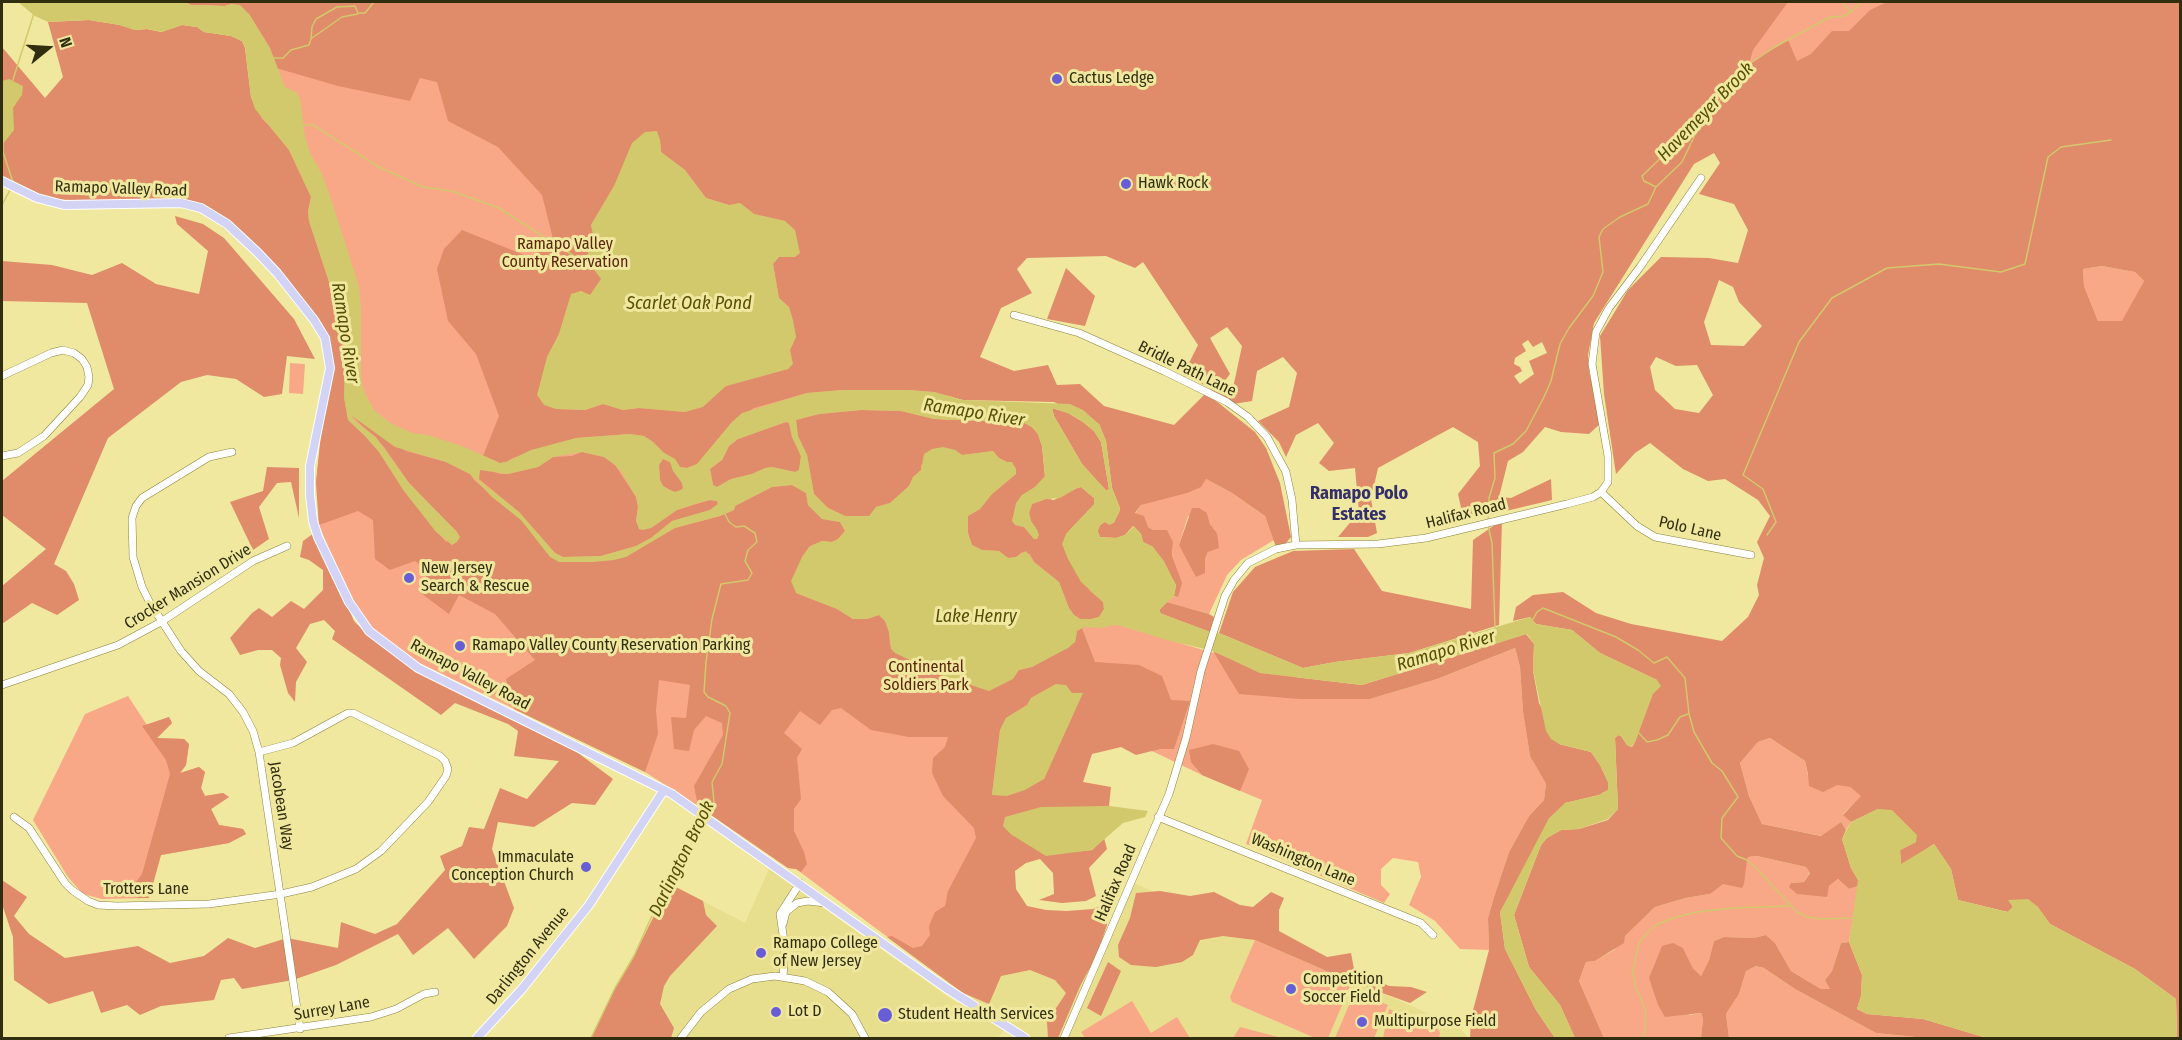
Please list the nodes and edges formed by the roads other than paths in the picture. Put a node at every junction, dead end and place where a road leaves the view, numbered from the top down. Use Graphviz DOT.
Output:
graph roads {
  1 [pos="1701,178"];
  2 [pos="2,181"];
  3 [pos="1014,315"];
  4 [pos="2,376"];
  5 [pos="232,452"];
  6 [pos="2,456"];
  7 [pos="1601,492"];
  8 [pos="1296,545"];
  9 [pos="287,546"];
  10 [pos="1751,555"];
  11 [pos="161,622"];
  12 [pos="2,685"];
  13 [pos="259,752"];
  14 [pos="664,790"];
  15 [pos="14,817"];
  16 [pos="1158,817"];
  17 [pos="800,883"];
  18 [pos="281,894"];
  19 [pos="830,904"];
  20 [pos="782,930"];
  21 [pos="1433,935"];
  22 [pos="783,977"];
  23 [pos="435,992"];
  24 [pos="300,1029"];
  25 [pos="229,1038"];
  26 [pos="477,1038"];
  27 [pos="681,1038"];
  28 [pos="865,1038"];
  29 [pos="1025,1038"];
  30 [pos="1064,1038"];
  1 -- 7 [label="street"];
  2 -- 14 [label="main road, Ramapo Valley Road"];
  3 -- 8 [label="street, Bridle Path Lane"];
  4 -- 6 [label="street"];
  5 -- 11 [label="street, Jacobean Way"];
  7 -- 8 [label="street, Halifax Road"];
  7 -- 10 [label="street, Polo Lane"];
  8 -- 16 [label="street, Halifax Road"];
  9 -- 11 [label="street, Crocker Mansion Drive"];
  11 -- 12 [label="street, Crocker Mansion Drive"];
  11 -- 13 [label="street, Jacobean Way"];
  13 -- 18 [label="street, Jacobean Way"];
  13 -- 18 [label="street, Trotters Lane"];
  14 -- 17 [label="main road, Ramapo Valley Road"];
  14 -- 26 [label="main road, Darlington Avenue"];
  15 -- 18 [label="street, Trotters Lane"];
  16 -- 21 [label="street, Washington Lane"];
  16 -- 30 [label="street, Halifax Road"];
  17 -- 19 [label="main road, Ramapo Valley Road"];
  17 -- 20 [label="street"];
  18 -- 24 [label="street, Jacobean Way"];
  19 -- 20 [label="street"];
  19 -- 29 [label="main road, Ramapo Valley Road"];
  20 -- 22 [label="street"];
  22 -- 27 [label="street"];
  22 -- 28 [label="street"];
  23 -- 24 [label="street, Surrey Lane"];
  24 -- 25 [label="street, Surrey Lane"];
}
